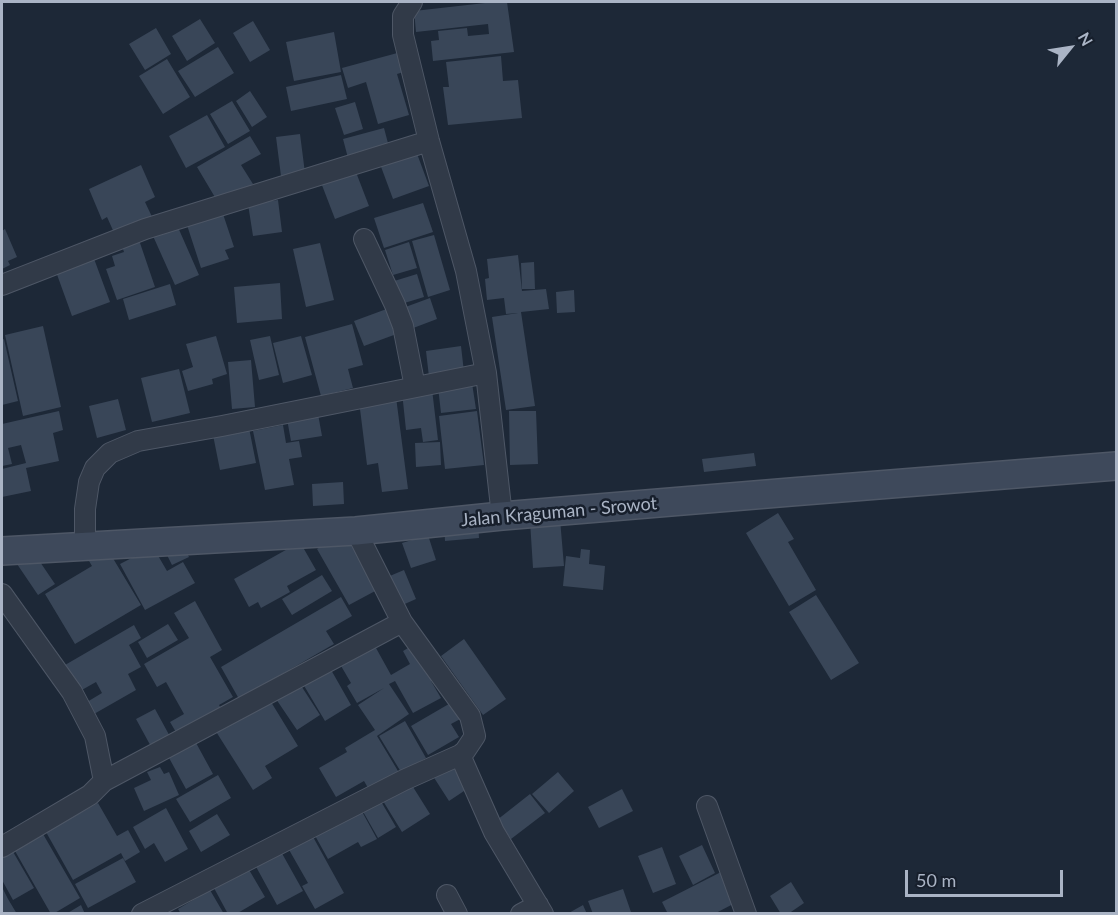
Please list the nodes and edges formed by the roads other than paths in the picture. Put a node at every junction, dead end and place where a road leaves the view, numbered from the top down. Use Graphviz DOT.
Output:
graph roads {
  1 [pos="412,2"];
  2 [pos="429,141"];
  3 [pos="364,239"];
  4 [pos="2,285"];
  5 [pos="486,373"];
  6 [pos="415,387"];
  7 [pos="1116,466"];
  8 [pos="502,516"];
  9 [pos="356,531"];
  10 [pos="85,547"];
  11 [pos="2,551"];
  12 [pos="2,594"];
  13 [pos="402,622"];
  14 [pos="460,755"];
  15 [pos="104,781"];
  16 [pos="707,806"];
  17 [pos="2,847"];
  18 [pos="447,895"];
  19 [pos="176,905"];
  20 [pos="534,911"];
  21 [pos="142,914"];
  22 [pos="457,914"];
  23 [pos="746,914"];
  1 -- 2 [label="street"];
  2 -- 4 [label="street"];
  2 -- 5 [label="street"];
  3 -- 6 [label="street"];
  5 -- 6 [label="street"];
  5 -- 8 [label="street"];
  6 -- 10 [label="street"];
  7 -- 8 [label="street, Jalan Kraguman - Srowot"];
  8 -- 9 [label="street, Jalan Kraguman - Srowot"];
  9 -- 10 [label="street, Jalan Kraguman - Srowot"];
  9 -- 13 [label="street"];
  10 -- 11 [label="street, Jalan Kraguman - Srowot"];
  12 -- 15 [label="street"];
  13 -- 14 [label="street"];
  13 -- 15 [label="street"];
  14 -- 19 [label="street"];
  14 -- 20 [label="street"];
  15 -- 17 [label="street"];
  16 -- 23 [label="street"];
  18 -- 22 [label="street"];
  19 -- 21 [label="street"];
}
